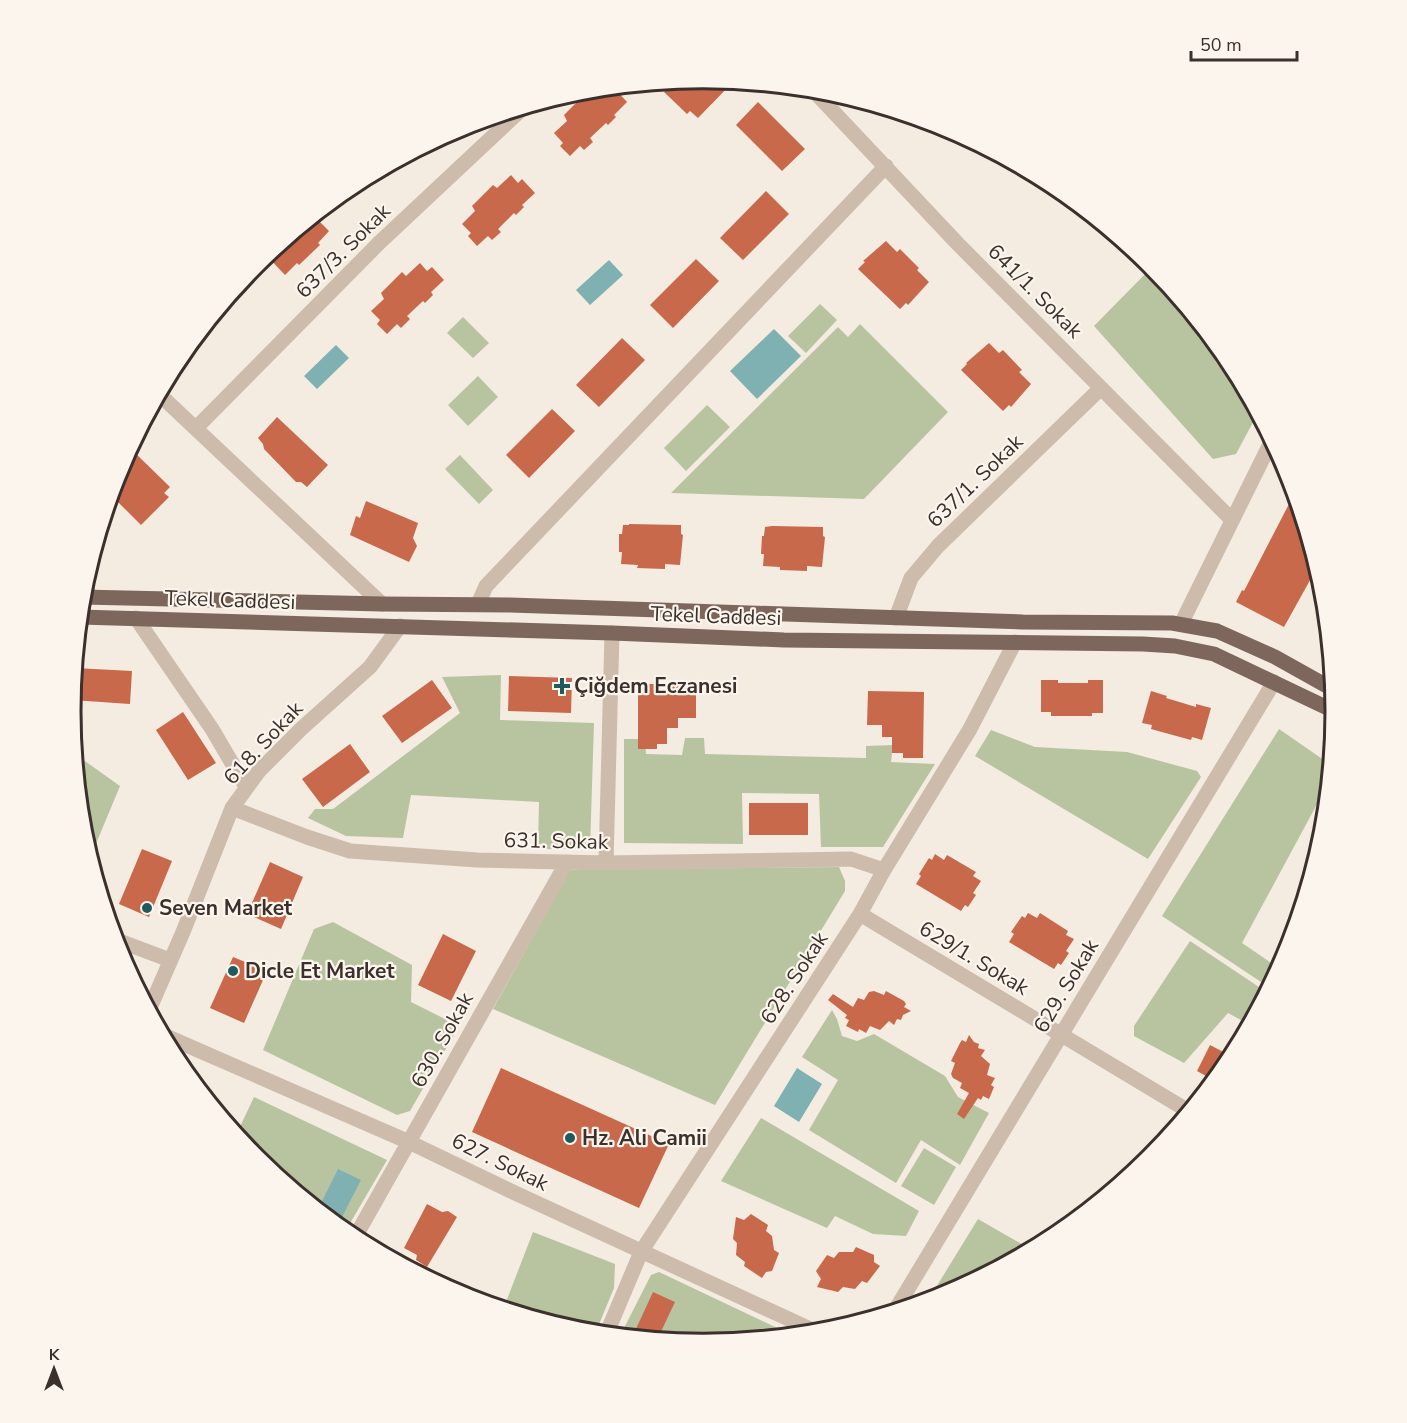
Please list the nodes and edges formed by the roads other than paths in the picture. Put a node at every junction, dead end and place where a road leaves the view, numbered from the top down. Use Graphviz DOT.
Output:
graph roads {
  1 [pos="823,101"];
  2 [pos="511,120"];
  3 [pos="886,166"];
  4 [pos="1101,388"];
  5 [pos="165,399"];
  6 [pos="196,428"];
  7 [pos="1268,448"];
  8 [pos="1232,519"];
  9 [pos="92,593"];
  10 [pos="382,604"];
  11 [pos="478,604"];
  12 [pos="88,617"];
  13 [pos="136,618"];
  14 [pos="896,618"];
  15 [pos="1181,624"];
  16 [pos="400,626"];
  17 [pos="612,633"];
  18 [pos="1015,642"];
  19 [pos="1274,682"];
  20 [pos="1325,685"];
  21 [pos="1326,707"];
  22 [pos="246,787"];
  23 [pos="232,808"];
  24 [pos="567,862"];
  25 [pos="606,863"];
  26 [pos="884,870"];
  27 [pos="860,914"];
  28 [pos="126,943"];
  29 [pos="170,960"];
  30 [pos="153,1001"];
  31 [pos="1061,1034"];
  32 [pos="175,1040"];
  33 [pos="1183,1108"];
  34 [pos="409,1142"];
  35 [pos="359,1230"];
  36 [pos="641,1252"];
  37 [pos="900,1302"];
  38 [pos="803,1326"];
  39 [pos="609,1327"];
  1 -- 3 [label="street, 641/1. Sokak"];
  2 -- 6 [label="street, 637/3. Sokak"];
  3 -- 4 [label="street, 641/1. Sokak"];
  3 -- 11 [label="street"];
  4 -- 8 [label="street, 641/1. Sokak"];
  4 -- 14 [label="street, 637/1. Sokak"];
  5 -- 6 [label="street"];
  6 -- 10 [label="street"];
  7 -- 8 [label="street"];
  8 -- 15 [label="street"];
  9 -- 10 [label="main road"];
  10 -- 11 [label="main road"];
  11 -- 14 [label="main road"];
  12 -- 13 [label="main road, Tekel Caddesi"];
  13 -- 16 [label="main road, Tekel Caddesi"];
  13 -- 22 [label="street"];
  14 -- 15 [label="main road"];
  15 -- 20 [label="main road"];
  16 -- 17 [label="main road, Tekel Caddesi"];
  16 -- 22 [label="street, 618. Sokak"];
  17 -- 18 [label="main road, Tekel Caddesi"];
  17 -- 25 [label="street"];
  18 -- 19 [label="main road, Tekel Caddesi"];
  18 -- 26 [label="street, 628. Sokak"];
  19 -- 21 [label="main road, Tekel Caddesi"];
  19 -- 31 [label="street, 629. Sokak"];
  22 -- 23 [label="street, 618. Sokak"];
  23 -- 24 [label="street, 631. Sokak"];
  23 -- 29 [label="street, 618. Sokak"];
  24 -- 25 [label="street, 631. Sokak"];
  24 -- 34 [label="street, 630. Sokak"];
  25 -- 26 [label="street, 631. Sokak"];
  26 -- 27 [label="street, 628. Sokak"];
  27 -- 31 [label="street, 629/1. Sokak"];
  27 -- 36 [label="street, 628. Sokak"];
  28 -- 29 [label="street"];
  29 -- 30 [label="street, 618. Sokak"];
  31 -- 33 [label="street, 629/1. Sokak"];
  31 -- 37 [label="street, 629. Sokak"];
  32 -- 34 [label="street, 627. Sokak"];
  34 -- 35 [label="street, 630. Sokak"];
  34 -- 36 [label="street, 627. Sokak"];
  36 -- 38 [label="street, 627. Sokak"];
  36 -- 39 [label="street, 628. Sokak"];
}
